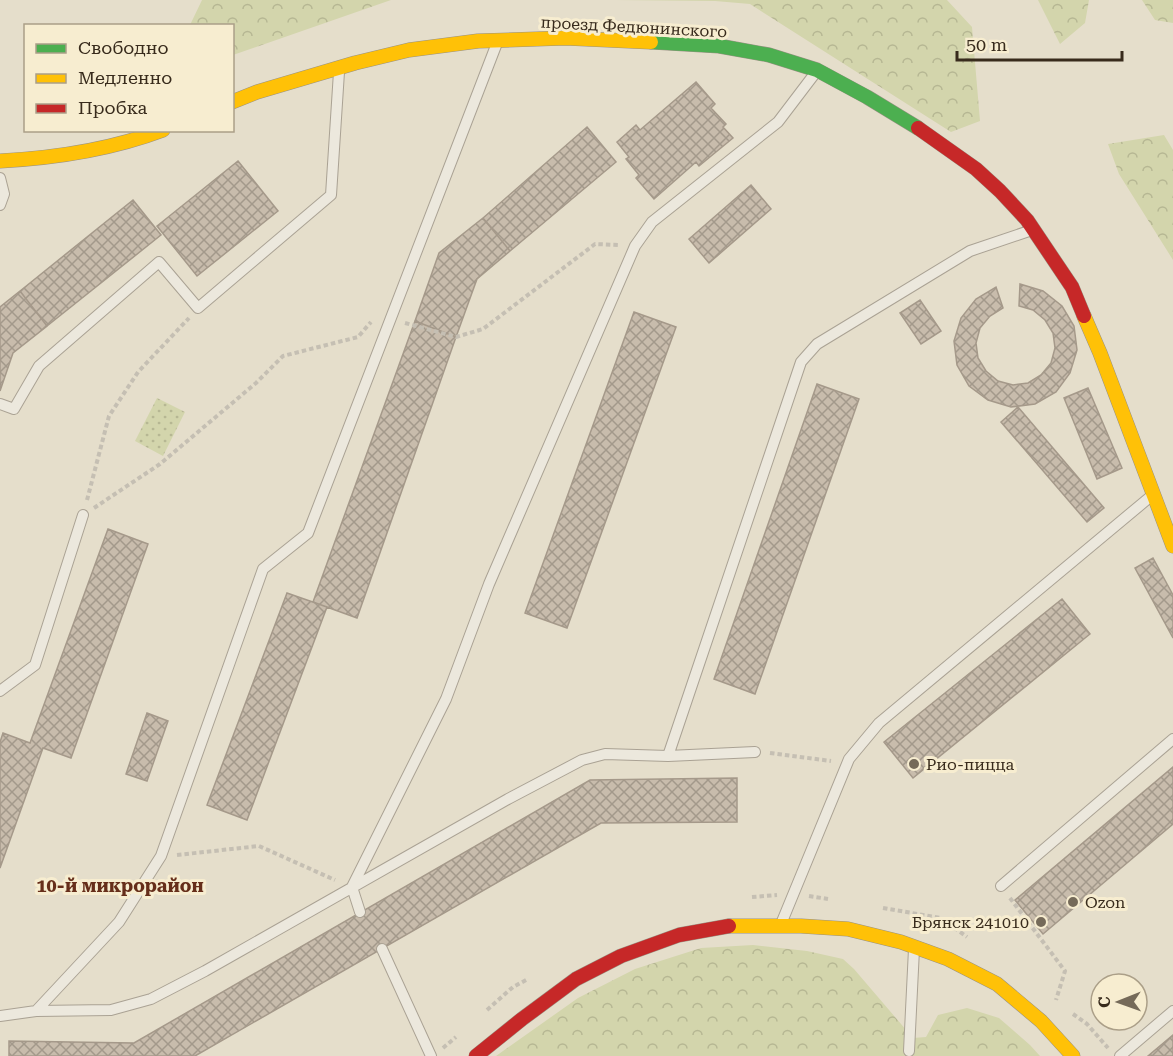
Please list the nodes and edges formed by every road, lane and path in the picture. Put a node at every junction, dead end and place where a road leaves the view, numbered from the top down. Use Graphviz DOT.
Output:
graph roads {
  1 [pos="498,40"];
  2 [pos="339,67"];
  3 [pos="818,70"];
  4 [pos="234,101"];
  5 [pos="159,132"];
  6 [pos="0,161"];
  7 [pos="0,178"];
  8 [pos="0,206"];
  9 [pos="1033,229"];
  10 [pos="635,246"];
  11 [pos="198,308"];
  12 [pos="389,319"];
  13 [pos="0,404"];
  14 [pos="1153,495"];
  15 [pos="83,515"];
  16 [pos="1173,546"];
  17 [pos="0,691"];
  18 [pos="1173,739"];
  19 [pos="757,752"];
  20 [pos="668,756"];
  21 [pos="842,762"];
  22 [pos="161,856"];
  23 [pos="1001,886"];
  24 [pos="352,887"];
  25 [pos="360,912"];
  26 [pos="780,926"];
  27 [pos="915,947"];
  28 [pos="382,948"];
  29 [pos="1055,1001"];
  30 [pos="36,1011"];
  31 [pos="1173,1011"];
  32 [pos="0,1016"];
  33 [pos="909,1051"];
  34 [pos="431,1056"];
  35 [pos="476,1056"];
  36 [pos="1072,1056"];
  37 [pos="1120,1056"];
  1 -- 2 [label="street, проезд Федюнинского"];
  1 -- 3 [label="street, проезд Федюнинского"];
  1 -- 12 [label="lane"];
  2 -- 4 [label="street, проезд Федюнинского"];
  2 -- 11 [label="lane"];
  3 -- 9 [label="street, проезд Федюнинского"];
  3 -- 10 [label="lane"];
  5 -- 6 [label="street"];
  7 -- 8 [label="lane"];
  9 -- 14 [label="street, проезд Федюнинского"];
  9 -- 20 [label="lane"];
  10 -- 12 [label="path"];
  10 -- 24 [label="lane"];
  11 -- 13 [label="lane"];
  11 -- 15 [label="path"];
  12 -- 15 [label="path"];
  12 -- 22 [label="lane"];
  14 -- 16 [label="street, проезд Федюнинского"];
  14 -- 26 [label="lane"];
  15 -- 17 [label="lane"];
  18 -- 23 [label="lane"];
  19 -- 20 [label="lane"];
  19 -- 21 [label="path"];
  20 -- 24 [label="lane"];
  22 -- 24 [label="path"];
  22 -- 30 [label="lane"];
  23 -- 29 [label="path"];
  24 -- 25 [label="lane"];
  24 -- 30 [label="lane"];
  26 -- 27 [label="street"];
  26 -- 35 [label="street"];
  27 -- 33 [label="lane"];
  27 -- 36 [label="street"];
  28 -- 34 [label="lane"];
  30 -- 32 [label="lane"];
  31 -- 37 [label="lane"];
}
